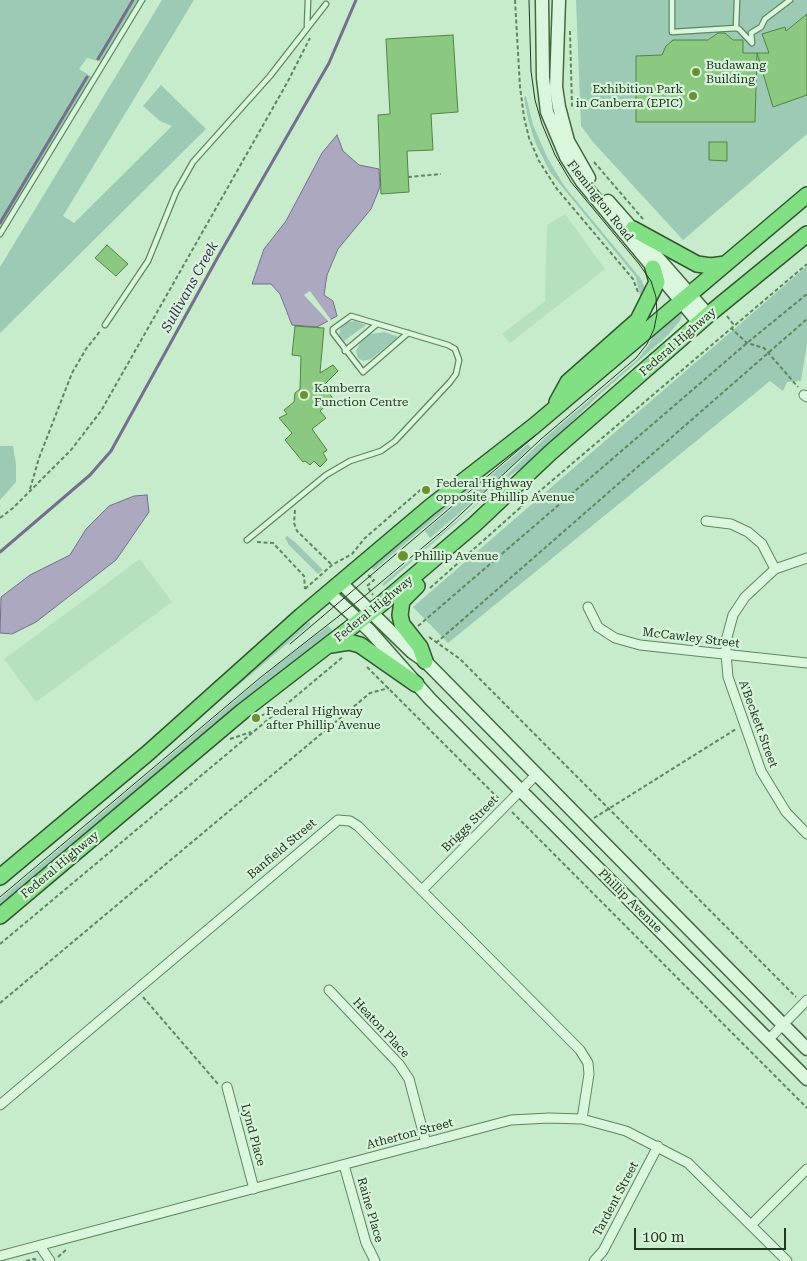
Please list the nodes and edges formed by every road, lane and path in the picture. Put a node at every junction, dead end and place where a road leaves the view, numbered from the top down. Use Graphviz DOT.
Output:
graph roads {
  1 [pos="142,0"];
  2 [pos="308,0"];
  3 [pos="542,0"];
  4 [pos="559,0"];
  5 [pos="672,0"];
  6 [pos="737,0"];
  7 [pos="790,0"];
  8 [pos="326,4"];
  9 [pos="307,28"];
  10 [pos="570,28"];
  11 [pos="736,28"];
  12 [pos="314,31"];
  13 [pos="572,113"];
  14 [pos="593,161"];
  15 [pos="441,174"];
  16 [pos="408,177"];
  17 [pos="807,195"];
  18 [pos="639,225"];
  19 [pos="0,234"];
  20 [pos="807,234"];
  21 [pos="725,264"];
  22 [pos="807,264"];
  23 [pos="653,268"];
  24 [pos="807,294"];
  25 [pos="685,297"];
  26 [pos="703,319"];
  27 [pos="807,319"];
  28 [pos="377,324"];
  29 [pos="733,324"];
  30 [pos="105,325"];
  31 [pos="408,333"];
  32 [pos="747,343"];
  33 [pos="346,351"];
  34 [pos="768,352"];
  35 [pos="806,396"];
  36 [pos="552,410"];
  37 [pos="428,489"];
  38 [pos="30,492"];
  39 [pos="297,506"];
  40 [pos="0,518"];
  41 [pos="706,521"];
  42 [pos="475,524"];
  43 [pos="247,540"];
  44 [pos="255,542"];
  45 [pos="807,558"];
  46 [pos="332,565"];
  47 [pos="775,570"];
  48 [pos="341,583"];
  49 [pos="428,589"];
  50 [pos="329,593"];
  51 [pos="588,607"];
  52 [pos="365,617"];
  53 [pos="418,626"];
  54 [pos="329,646"];
  55 [pos="726,654"];
  56 [pos="340,658"];
  57 [pos="361,660"];
  58 [pos="425,661"];
  59 [pos="807,663"];
  60 [pos="416,684"];
  61 [pos="389,688"];
  62 [pos="276,712"];
  63 [pos="256,718"];
  64 [pos="745,725"];
  65 [pos="536,775"];
  66 [pos="521,790"];
  67 [pos="506,806"];
  68 [pos="610,807"];
  69 [pos="585,825"];
  70 [pos="807,834"];
  71 [pos="0,877"];
  72 [pos="422,890"];
  73 [pos="0,916"];
  74 [pos="0,944"];
  75 [pos="136,989"];
  76 [pos="329,990"];
  77 [pos="805,1002"];
  78 [pos="0,1003"];
  79 [pos="782,1024"];
  80 [pos="768,1040"];
  81 [pos="807,1049"];
  82 [pos="807,1079"];
  83 [pos="228,1088"];
  84 [pos="0,1105"];
  85 [pos="807,1108"];
  86 [pos="582,1119"];
  87 [pos="426,1143"];
  88 [pos="658,1146"];
  89 [pos="344,1165"];
  90 [pos="807,1169"];
  91 [pos="254,1189"];
  92 [pos="752,1224"];
  93 [pos="40,1246"];
  94 [pos="71,1246"];
  95 [pos="0,1256"];
  96 [pos="61,1260"];
  97 [pos="26,1261"];
  98 [pos="38,1261"];
  99 [pos="50,1261"];
  100 [pos="374,1261"];
  101 [pos="594,1261"];
  102 [pos="787,1261"];
  1 -- 19 [label="lane"];
  2 -- 9 [label="lane"];
  3 -- 23 [label="main road, Flemington Road"];
  4 -- 18 [label="main road, Flemington Road"];
  5 -- 11 [label="lane"];
  6 -- 11 [label="lane"];
  7 -- 11 [label="lane"];
  8 -- 9 [label="lane"];
  9 -- 30 [label="lane"];
  10 -- 13 [label="path"];
  12 -- 38 [label="path"];
  14 -- 18 [label="path"];
  15 -- 16 [label="path"];
  17 -- 21 [label="highway"];
  18 -- 21 [label="highway"];
  18 -- 25 [label="main road, Flemington Road"];
  20 -- 26 [label="highway, Federal Highway"];
  21 -- 25 [label="highway"];
  22 -- 29 [label="path"];
  23 -- 25 [label="main road, Flemington Road"];
  23 -- 36 [label="highway"];
  24 -- 32 [label="path"];
  25 -- 26 [label="main road, Flemington Road"];
  25 -- 36 [label="highway"];
  26 -- 42 [label="highway, Federal Highway"];
  27 -- 34 [label="path"];
  28 -- 31 [label="lane"];
  28 -- 33 [label="lane"];
  28 -- 33 [label="lane"];
  29 -- 32 [label="path"];
  29 -- 49 [label="path"];
  30 -- 38 [label="path"];
  31 -- 33 [label="lane"];
  31 -- 43 [label="lane"];
  32 -- 34 [label="path"];
  32 -- 53 [label="path"];
  34 -- 35 [label="path"];
  34 -- 68 [label="path"];
  36 -- 48 [label="highway"];
  37 -- 46 [label="path"];
  38 -- 40 [label="path"];
  39 -- 46 [label="path"];
  41 -- 47 [label="street"];
  42 -- 52 [label="highway, Federal Highway"];
  42 -- 58 [label="highway"];
  44 -- 46 [label="path"];
  45 -- 47 [label="street, A'Beckett Street"];
  47 -- 55 [label="street, A'Beckett Street"];
  48 -- 50 [label="highway"];
  48 -- 52 [label="main road, Phillip Avenue"];
  50 -- 52 [label="main road, Phillip Avenue"];
  50 -- 71 [label="highway"];
  51 -- 55 [label="street, McCawley Street"];
  52 -- 54 [label="highway, Federal Highway"];
  52 -- 58 [label="main road, Phillip Avenue"];
  52 -- 60 [label="main road, Phillip Avenue"];
  54 -- 60 [label="highway"];
  54 -- 73 [label="highway, Federal Highway"];
  55 -- 59 [label="street, McCawley Street"];
  55 -- 64 [label="street, A'Beckett Street"];
  56 -- 62 [label="path"];
  57 -- 61 [label="path"];
  58 -- 65 [label="main road, Phillip Avenue"];
  60 -- 66 [label="main road, Phillip Avenue"];
  61 -- 67 [label="path"];
  61 -- 78 [label="path"];
  62 -- 63 [label="path"];
  62 -- 74 [label="path"];
  64 -- 68 [label="path"];
  64 -- 70 [label="street, A'Beckett Street"];
  65 -- 66 [label="street, Briggs Street"];
  65 -- 69 [label="main road, Phillip Avenue"];
  66 -- 67 [label="street, Briggs Street"];
  66 -- 80 [label="main road, Phillip Avenue"];
  67 -- 72 [label="street, Briggs Street"];
  67 -- 85 [label="path"];
  68 -- 69 [label="path"];
  68 -- 77 [label="path"];
  69 -- 79 [label="main road, Phillip Avenue"];
  72 -- 75 [label="street, Banfield Street"];
  72 -- 86 [label="street, Banfield Street"];
  75 -- 83 [label="path"];
  75 -- 84 [label="street, Banfield Street"];
  76 -- 87 [label="street, Heaton Place"];
  77 -- 79 [label="street"];
  79 -- 80 [label="street"];
  79 -- 81 [label="main road, Phillip Avenue"];
  80 -- 82 [label="main road, Phillip Avenue"];
  83 -- 91 [label="street, Lynd Place"];
  86 -- 87 [label="street, Atherton Street"];
  86 -- 88 [label="street, Atherton Street"];
  87 -- 89 [label="street, Atherton Street"];
  88 -- 92 [label="street, Atherton Street"];
  88 -- 101 [label="street, Tardent Street"];
  89 -- 91 [label="street, Atherton Street"];
  89 -- 100 [label="street, Raine Place"];
  90 -- 92 [label="street"];
  91 -- 93 [label="street, Atherton Street"];
  92 -- 102 [label="street, Atherton Street"];
  93 -- 95 [label="street, Atherton Street"];
  93 -- 99 [label="street"];
  94 -- 96 [label="path"];
  97 -- 98 [label="path"];
}
